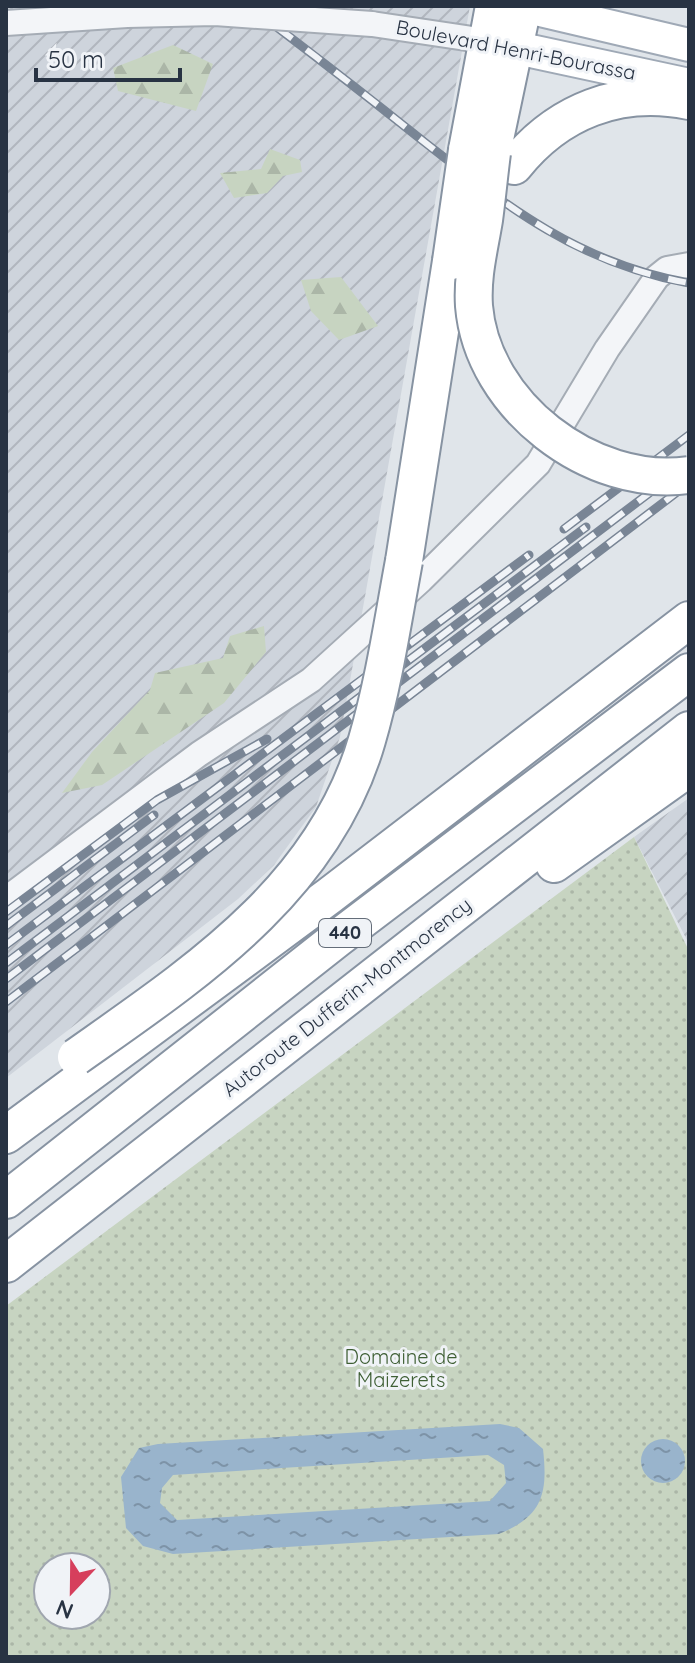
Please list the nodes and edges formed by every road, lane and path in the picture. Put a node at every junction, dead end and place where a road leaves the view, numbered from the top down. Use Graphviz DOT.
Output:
graph roads {
  1 [pos="494,6"];
  2 [pos="523,6"];
  3 [pos="6,23"];
  4 [pos="500,44"];
  5 [pos="689,45"];
  6 [pos="689,85"];
  7 [pos="689,101"];
  8 [pos="491,156"];
  9 [pos="689,265"];
  10 [pos="689,475"];
  11 [pos="689,620"];
  12 [pos="689,672"];
  13 [pos="689,730"];
  14 [pos="689,768"];
  15 [pos="6,899"];
  16 [pos="395,959"];
  17 [pos="6,1104"];
  18 [pos="6,1135"];
  19 [pos="6,1200"];
  20 [pos="6,1264"];
  1 -- 4 [label="highway"];
  2 -- 4 [label="highway"];
  2 -- 5 [label="main road, Boulevard Henri-Bourassa"];
  3 -- 4 [label="street, Boulevard Henri-Bourassa, bridge"];
  4 -- 6 [label="main road, Boulevard Henri-Bourassa"];
  4 -- 8 [label="highway"];
  7 -- 8 [label="highway"];
  8 -- 10 [label="highway, bridge"];
  8 -- 17 [label="highway, bridge"];
  9 -- 15 [label="street"];
  11 -- 18 [label="highway"];
  12 -- 19 [label="highway, 440"];
  13 -- 16 [label="highway, Autoroute Dufferin-Montmorency / 440"];
  14 -- 16 [label="highway"];
  16 -- 20 [label="highway, Autoroute Dufferin-Montmorency / 440"];
}
